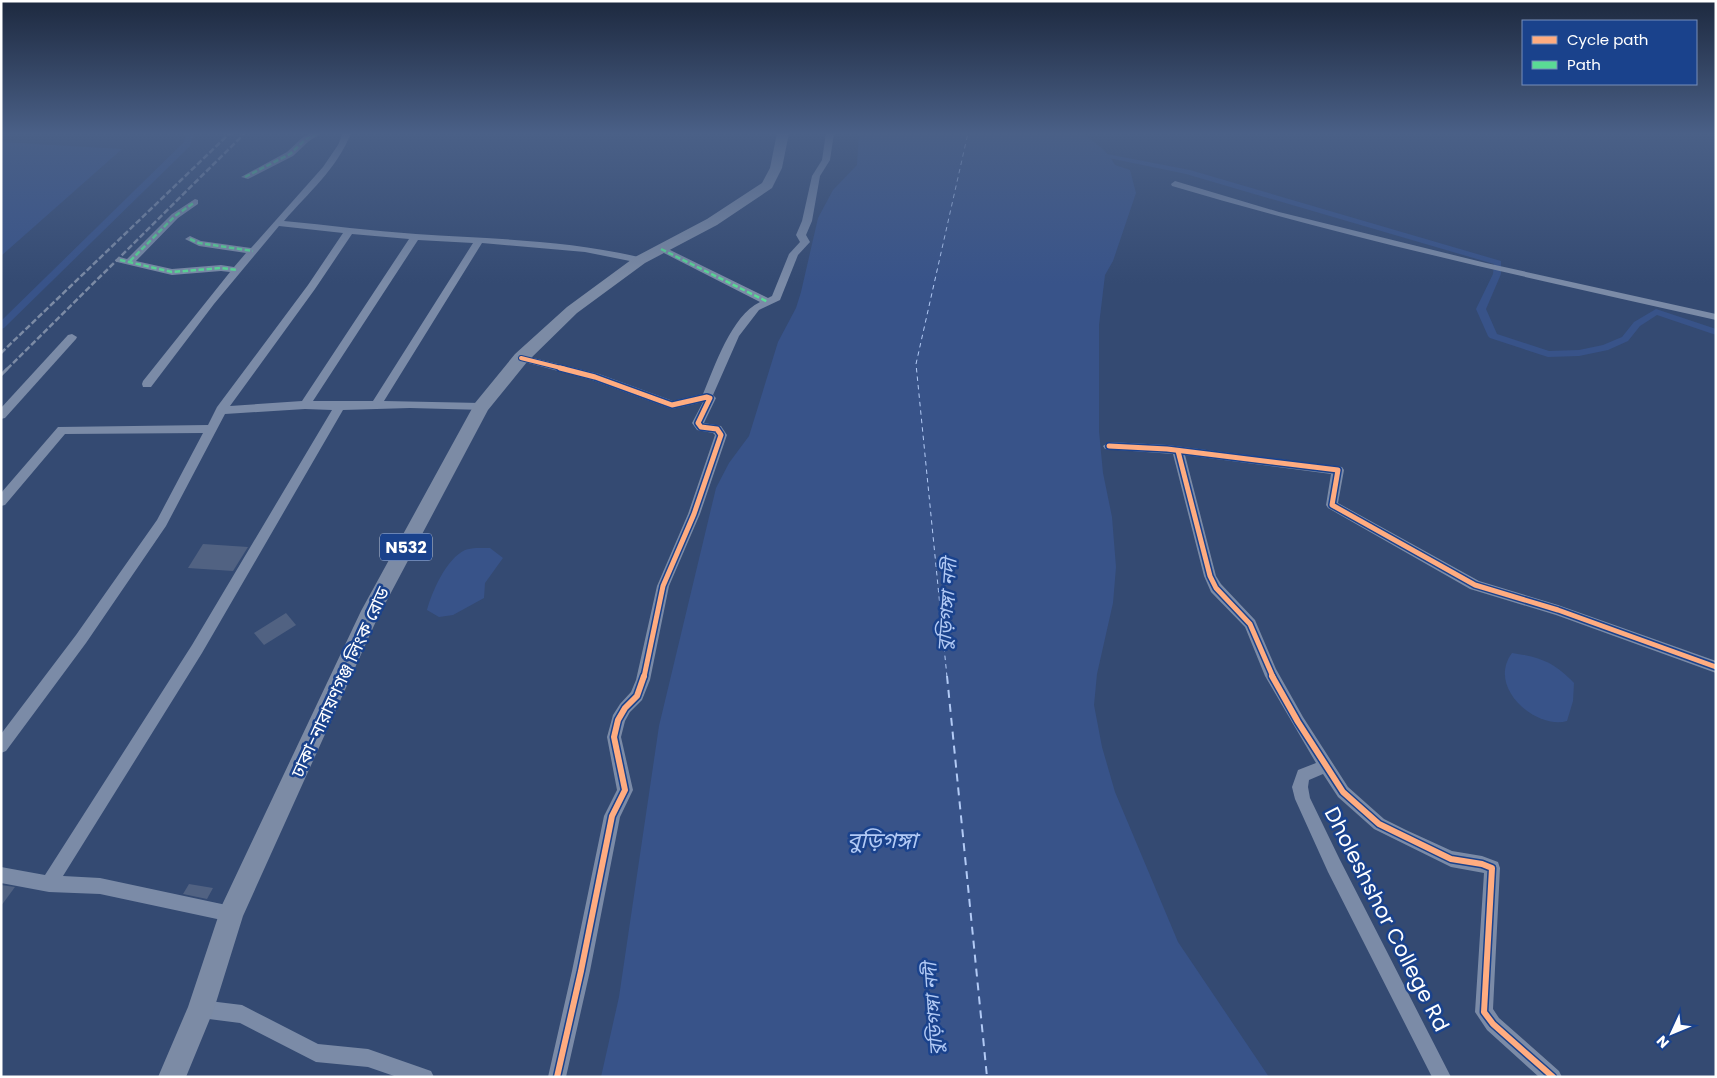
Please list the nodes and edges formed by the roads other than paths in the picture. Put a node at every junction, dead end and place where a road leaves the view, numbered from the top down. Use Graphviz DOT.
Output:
graph roads {
  1 [pos="311,183"];
  2 [pos="768,183"];
  3 [pos="815,183"];
  4 [pos="1175,184"];
  5 [pos="195,202"];
  6 [pos="276,223"];
  7 [pos="350,230"];
  8 [pos="415,237"];
  9 [pos="190,238"];
  10 [pos="480,240"];
  11 [pos="661,249"];
  12 [pos="253,251"];
  13 [pos="120,260"];
  14 [pos="640,260"];
  15 [pos="130,261"];
  16 [pos="237,270"];
  17 [pos="768,302"];
  18 [pos="1716,317"];
  19 [pos="72,336"];
  20 [pos="521,358"];
  21 [pos="147,384"];
  22 [pos="707,397"];
  23 [pos="306,405"];
  24 [pos="376,405"];
  25 [pos="340,406"];
  26 [pos="481,408"];
  27 [pos="221,410"];
  28 [pos="1,415"];
  29 [pos="212,429"];
  30 [pos="1109,446"];
  31 [pos="1178,451"];
  32 [pos="1,502"];
  33 [pos="1716,668"];
  34 [pos="1,746"];
  35 [pos="1327,766"];
  36 [pos="1,875"];
  37 [pos="49,884"];
  38 [pos="231,914"];
  39 [pos="201,1009"];
  40 [pos="172,1077"];
  41 [pos="425,1077"];
  42 [pos="557,1077"];
  43 [pos="1442,1077"];
  44 [pos="1553,1077"];
  1 -- 6 [label="street"];
  2 -- 11 [label="highway, ঢাকা-নারায়ণগঞ্জ লিংক রোড / N532"];
  3 -- 17 [label="street"];
  4 -- 18 [label="street"];
  5 -- 15 [label="street"];
  6 -- 7 [label="street"];
  6 -- 12 [label="street"];
  7 -- 8 [label="street"];
  7 -- 27 [label="street"];
  8 -- 10 [label="street"];
  8 -- 23 [label="street"];
  9 -- 12 [label="street"];
  10 -- 14 [label="street"];
  10 -- 24 [label="street"];
  11 -- 14 [label="highway, ঢাকা-নারায়ণগঞ্জ লিংক রোড / N532"];
  11 -- 17 [label="street"];
  12 -- 16 [label="street"];
  13 -- 15 [label="street"];
  14 -- 20 [label="highway, ঢাকা-নারায়ণগঞ্জ লিংক রোড / N532"];
  15 -- 16 [label="street"];
  16 -- 21 [label="street"];
  17 -- 22 [label="street"];
  19 -- 28 [label="street"];
  20 -- 22 [label="street"];
  20 -- 26 [label="highway, ঢাকা-নারায়ণগঞ্জ লিংক রোড / N532"];
  22 -- 42 [label="street"];
  23 -- 25 [label="street"];
  23 -- 27 [label="street"];
  24 -- 25 [label="street"];
  24 -- 26 [label="street"];
  25 -- 37 [label="street"];
  26 -- 38 [label="highway, ঢাকা-নারায়ণগঞ্জ লিংক রোড / N532"];
  27 -- 29 [label="street"];
  29 -- 32 [label="street"];
  29 -- 34 [label="street"];
  30 -- 31 [label="street"];
  31 -- 33 [label="street"];
  31 -- 35 [label="street"];
  35 -- 43 [label="street, Dholeshshor College Rd"];
  35 -- 44 [label="street"];
  36 -- 37 [label="street"];
  37 -- 38 [label="street"];
  38 -- 39 [label="highway, ঢাকা-নারায়ণগঞ্জ লিংক রোড / N532"];
  39 -- 40 [label="highway, ঢাকা-নারায়ণগঞ্জ লিংক রোড / N532"];
  39 -- 41 [label="street"];
}
